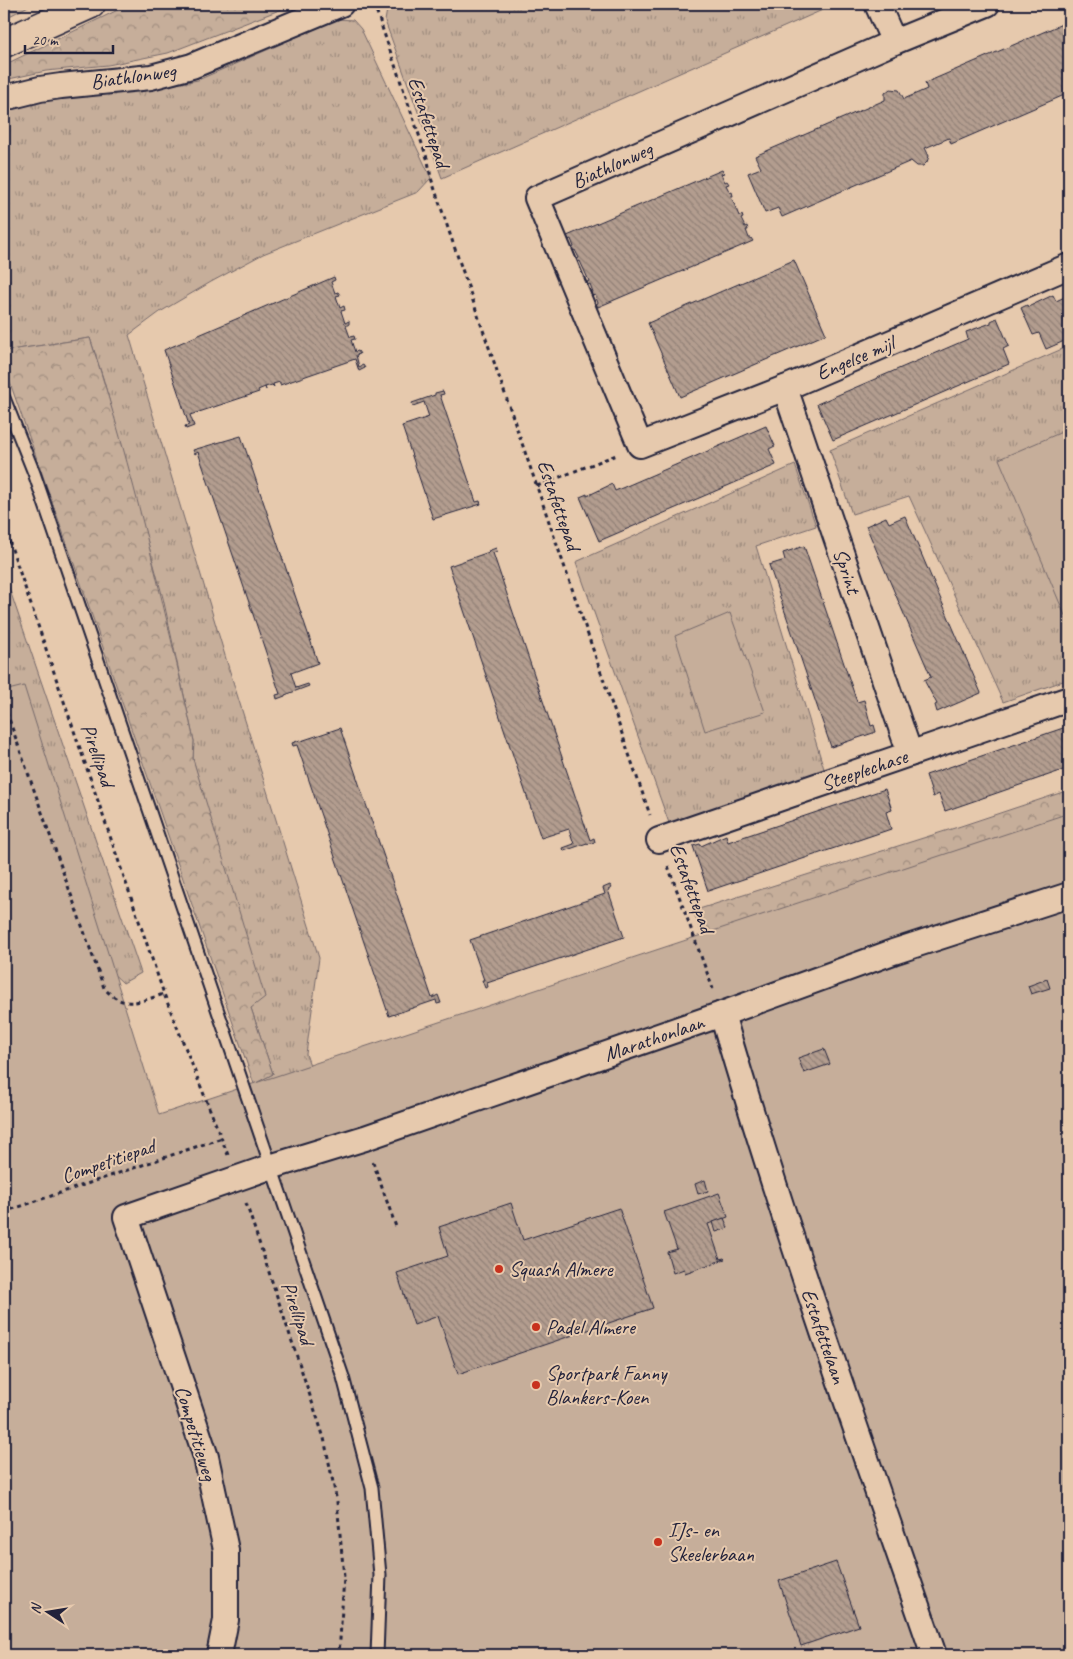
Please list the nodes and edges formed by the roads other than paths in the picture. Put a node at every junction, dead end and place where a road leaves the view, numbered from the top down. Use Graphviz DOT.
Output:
graph roads {
  1 [pos="91,4"];
  2 [pos="341,4"];
  3 [pos="877,4"];
  4 [pos="986,4"];
  5 [pos="894,42"];
  6 [pos="4,43"];
  7 [pos="4,98"];
  8 [pos="1069,266"];
  9 [pos="785,388"];
  10 [pos="4,398"];
  11 [pos="640,445"];
  12 [pos="1069,699"];
  13 [pos="910,754"];
  14 [pos="659,840"];
  15 [pos="1069,895"];
  16 [pos="722,1014"];
  17 [pos="270,1167"];
  18 [pos="126,1217"];
  19 [pos="219,1655"];
  20 [pos="378,1655"];
  21 [pos="934,1655"];
  1 -- 6 [label="highway"];
  2 -- 7 [label="street, Biathlonweg"];
  3 -- 5 [label="street"];
  4 -- 5 [label="street"];
  5 -- 11 [label="street, Biathlonweg"];
  8 -- 9 [label="street, Engelse mijl"];
  9 -- 11 [label="street, Engelse mijl"];
  9 -- 13 [label="street, Sprint"];
  10 -- 17 [label="lane"];
  12 -- 13 [label="street, Steeplechase"];
  13 -- 14 [label="street, Steeplechase"];
  15 -- 16 [label="street, Marathonlaan"];
  16 -- 17 [label="street, Marathonlaan"];
  16 -- 21 [label="street, Estafettelaan"];
  17 -- 18 [label="street, Marathonlaan"];
  17 -- 20 [label="lane"];
  18 -- 19 [label="street, Competitieweg"];
}
